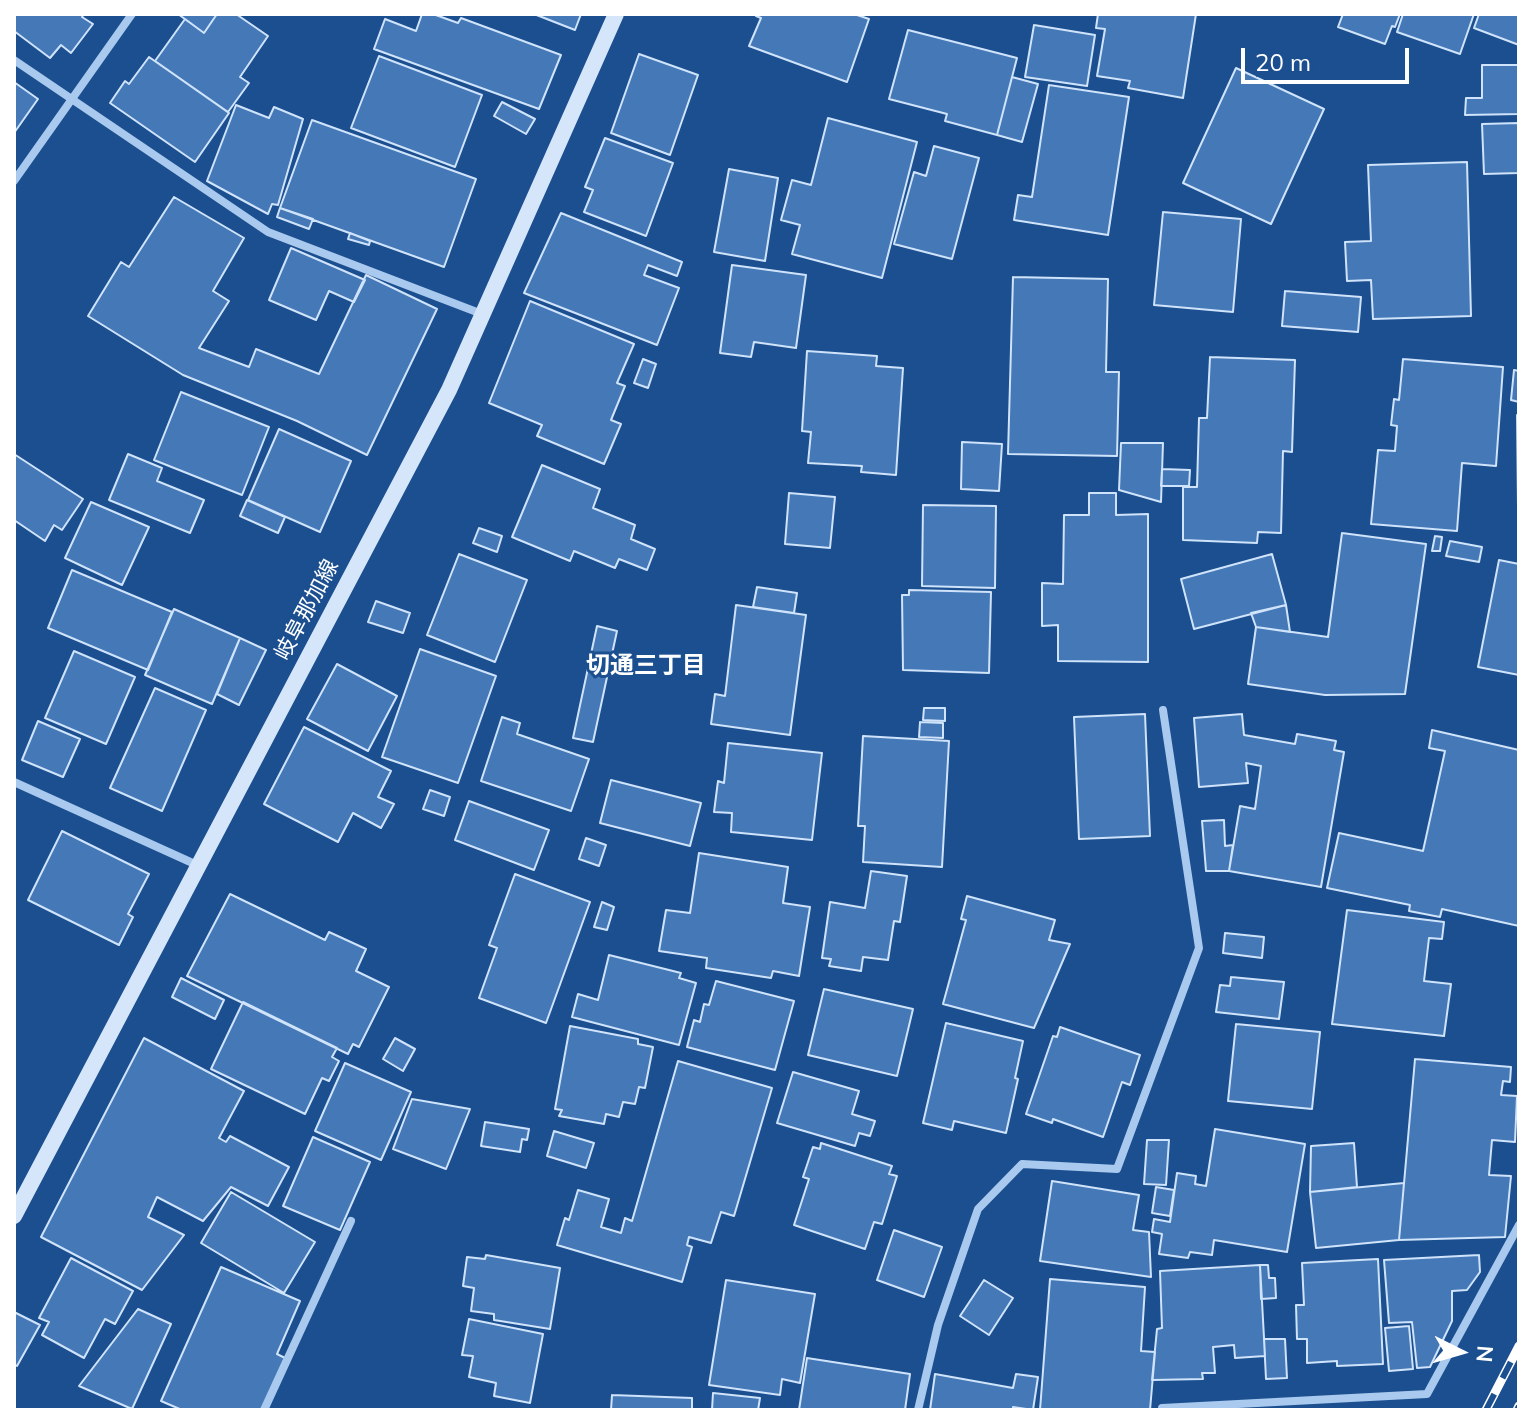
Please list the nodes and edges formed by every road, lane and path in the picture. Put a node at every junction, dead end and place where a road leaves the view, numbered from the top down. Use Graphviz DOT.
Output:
graph roads {
  1 [pos="132,14"];
  2 [pos="616,14"];
  3 [pos="14,60"];
  4 [pos="71,101"];
  5 [pos="14,181"];
  6 [pos="482,314"];
  7 [pos="1163,710"];
  8 [pos="14,782"];
  9 [pos="197,865"];
  10 [pos="14,1216"];
  11 [pos="351,1221"];
  12 [pos="1519,1225"];
  13 [pos="1162,1408"];
  14 [pos="264,1410"];
  15 [pos="918,1410"];
  1 -- 4 [label="street"];
  2 -- 6 [label="main road, 岐阜那加線"];
  3 -- 4 [label="street"];
  4 -- 5 [label="street"];
  4 -- 6 [label="street"];
  6 -- 9 [label="main road, 岐阜那加線"];
  7 -- 15 [label="street"];
  8 -- 9 [label="street"];
  9 -- 10 [label="main road, 岐阜那加線"];
  11 -- 14 [label="street"];
  12 -- 13 [label="street"];
}
